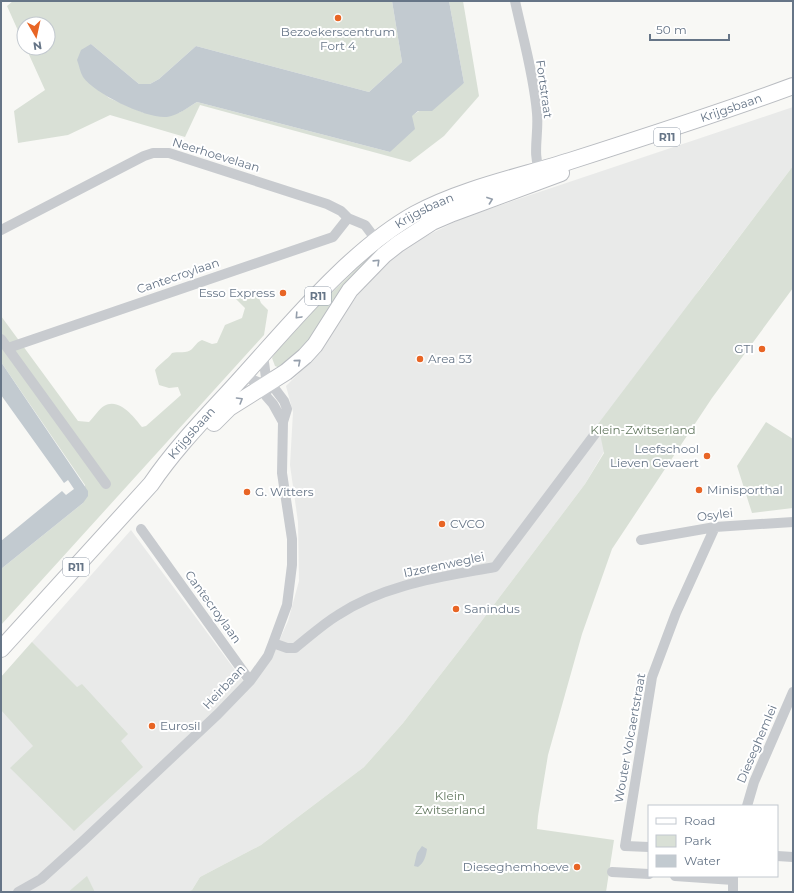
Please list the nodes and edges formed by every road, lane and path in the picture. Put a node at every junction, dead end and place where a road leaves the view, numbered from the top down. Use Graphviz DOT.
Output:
graph roads {
  1 [pos="516,1"];
  2 [pos="793,86"];
  3 [pos="793,94"];
  4 [pos="540,175"];
  5 [pos="348,218"];
  6 [pos="1,230"];
  7 [pos="377,241"];
  8 [pos="1,339"];
  9 [pos="8,348"];
  10 [pos="262,355"];
  11 [pos="243,376"];
  12 [pos="267,385"];
  13 [pos="595,434"];
  14 [pos="106,484"];
  15 [pos="151,484"];
  16 [pos="793,522"];
  17 [pos="715,527"];
  18 [pos="141,530"];
  19 [pos="641,540"];
  20 [pos="273,643"];
  21 [pos="1,649"];
  22 [pos="250,681"];
  23 [pos="793,692"];
  24 [pos="747,805"];
  25 [pos="648,847"];
  26 [pos="778,856"];
  27 [pos="793,857"];
  28 [pos="612,872"];
  29 [pos="648,874"];
  30 [pos="704,877"];
  31 [pos="733,878"];
  32 [pos="18,892"];
  33 [pos="733,892"];
  1 -- 4 [label="street, Fortstraat"];
  2 -- 4 [label="main road, Krijgsbaan / R11"];
  3 -- 4 [label="main road, Krijgsbaan / R11"];
  4 -- 7 [label="main road, Krijgsbaan / R11"];
  12 -- 4 [label="main road, Krijgsbaan / R11, one-way"];
  5 -- 6 [label="street, Neerhoevelaan"];
  5 -- 7 [label="street, Neerhoevelaan"];
  5 -- 9 [label="street, Cantecroylaan"];
  7 -- 10 [label="main road, Krijgsbaan / R11, one-way"];
  8 -- 9 [label="street"];
  9 -- 14 [label="street"];
  10 -- 11 [label="main road, Krijgsbaan / R11"];
  10 -- 12 [label="street, Heirbaan"];
  11 -- 12 [label="street"];
  11 -- 15 [label="main road, Krijgsbaan / R11"];
  15 -- 12 [label="main road, Krijgsbaan / R11, one-way"];
  12 -- 20 [label="street, Heirbaan"];
  13 -- 20 [label="street, IJzerenweglei"];
  15 -- 21 [label="main road, Krijgsbaan / R11"];
  16 -- 17 [label="street, Osylei"];
  17 -- 19 [label="street, Osylei"];
  17 -- 25 [label="street, Wouter Volcaertstraat"];
  18 -- 22 [label="street, Cantecroylaan"];
  20 -- 22 [label="street, Heirbaan"];
  22 -- 32 [label="street, Heirbaan"];
  23 -- 24 [label="street, Dieseghemlei"];
  26 -- 27 [label="street"];
  28 -- 29 [label="street"];
  30 -- 31 [label="street"];
  31 -- 33 [label="street"];
}
